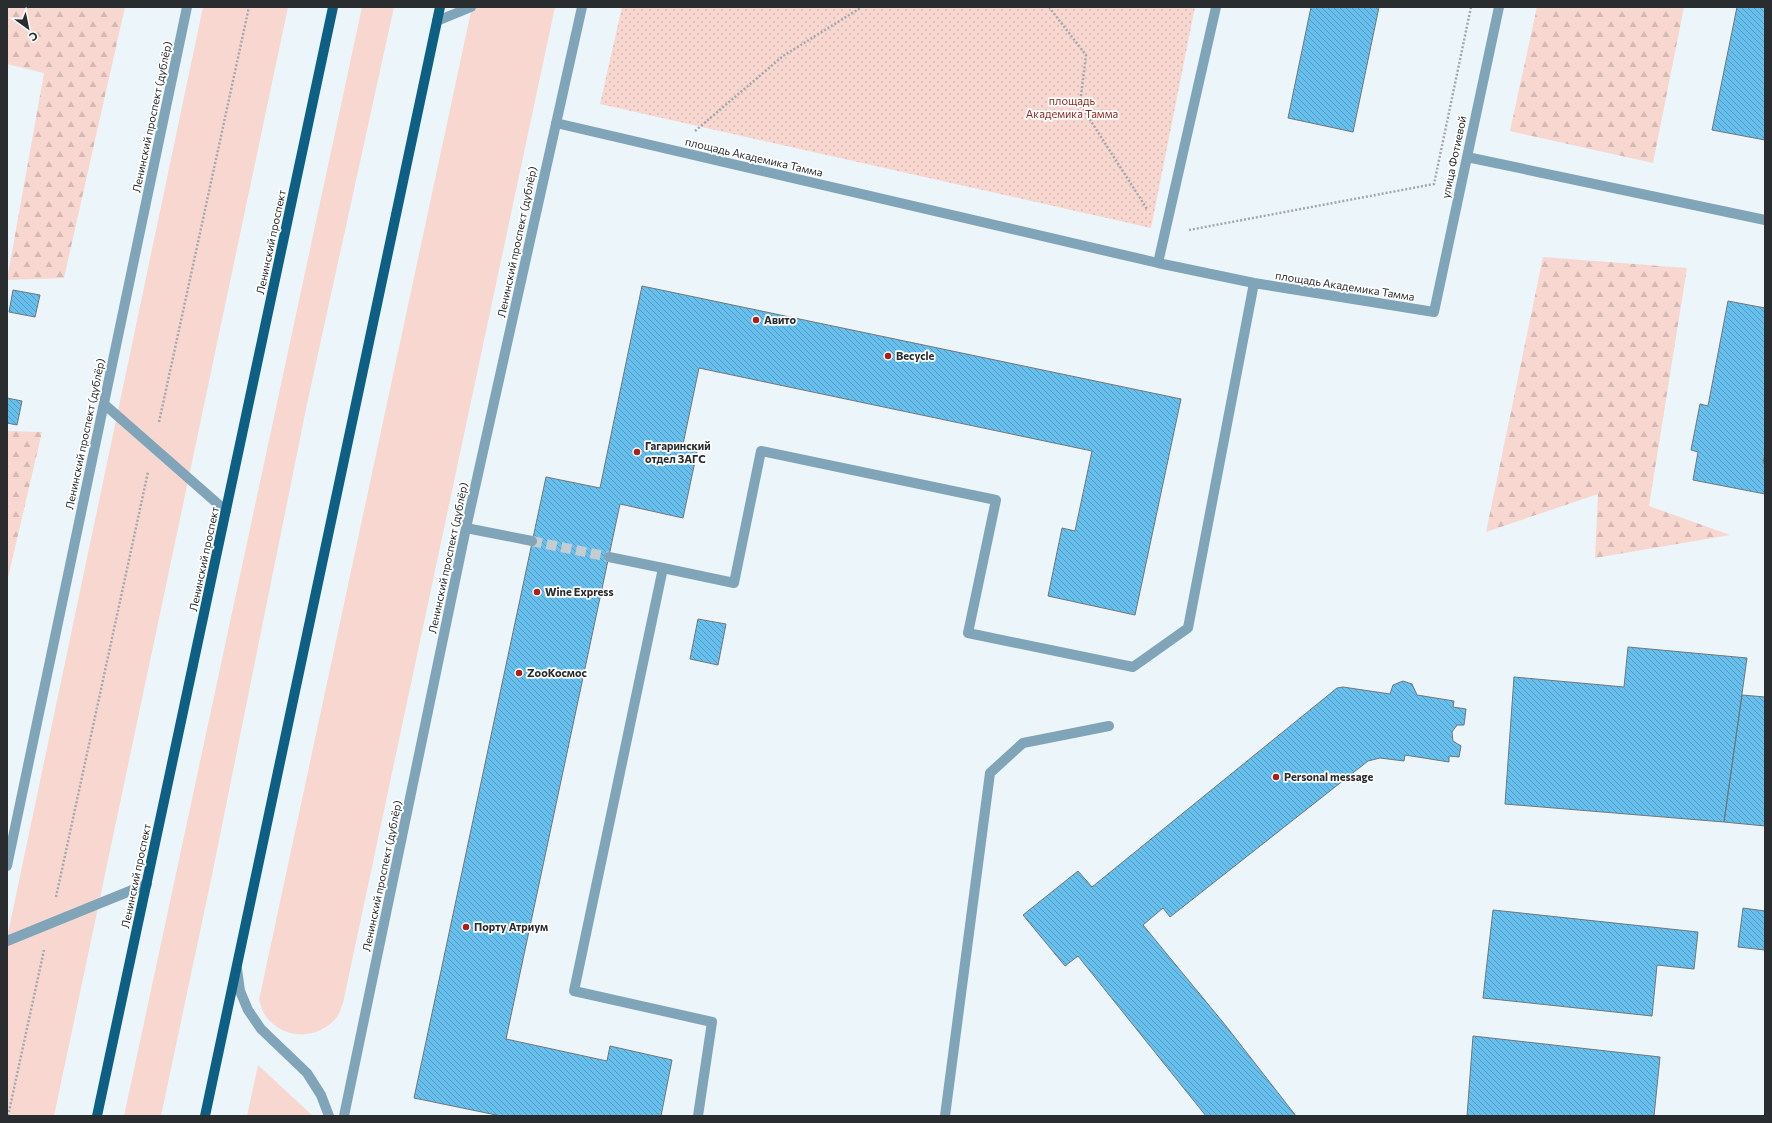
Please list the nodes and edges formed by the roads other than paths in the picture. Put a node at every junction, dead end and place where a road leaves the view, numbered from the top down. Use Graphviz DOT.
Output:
graph roads {
  1 [pos="187,7"];
  2 [pos="333,7"];
  3 [pos="440,7"];
  4 [pos="471,7"];
  5 [pos="582,7"];
  6 [pos="1216,7"];
  7 [pos="1498,7"];
  8 [pos="437,21"];
  9 [pos="556,123"];
  10 [pos="1467,157"];
  11 [pos="1765,220"];
  12 [pos="1158,263"];
  13 [pos="1254,283"];
  14 [pos="1434,312"];
  15 [pos="104,404"];
  16 [pos="226,511"];
  17 [pos="466,528"];
  18 [pos="532,541"];
  19 [pos="609,557"];
  20 [pos="663,568"];
  21 [pos="1109,726"];
  22 [pos="7,866"];
  23 [pos="147,884"];
  24 [pos="7,941"];
  25 [pos="236,965"];
  26 [pos="97,1116"];
  27 [pos="204,1116"];
  28 [pos="329,1116"];
  29 [pos="344,1116"];
  30 [pos="698,1116"];
  31 [pos="945,1116"];
  1 -- 15 [label="street, Ленинский проспект (дублёр)"];
  2 -- 16 [label="main road, Ленинский проспект"];
  3 -- 8 [label="main road"];
  4 -- 8 [label="street"];
  5 -- 9 [label="street, Ленинский проспект (дублёр)"];
  6 -- 12 [label="street"];
  7 -- 10 [label="street, улица Фотиевой"];
  8 -- 25 [label="main road"];
  9 -- 12 [label="street, площадь Академика Тамма"];
  9 -- 17 [label="street, Ленинский проспект (дублёр)"];
  10 -- 11 [label="street"];
  10 -- 14 [label="street, улица Фотиевой"];
  12 -- 13 [label="street, площадь Академика Тамма"];
  13 -- 14 [label="street, площадь Академика Тамма"];
  13 -- 20 [label="street"];
  15 -- 16 [label="street"];
  15 -- 22 [label="street, Ленинский проспект (дублёр)"];
  16 -- 23 [label="main road, Ленинский проспект"];
  17 -- 18 [label="street"];
  17 -- 29 [label="street, Ленинский проспект (дублёр)"];
  19 -- 20 [label="street"];
  20 -- 30 [label="street"];
  21 -- 31 [label="street"];
  23 -- 24 [label="street"];
  23 -- 26 [label="main road, Ленинский проспект"];
  25 -- 27 [label="main road"];
  25 -- 28 [label="street"];
}
